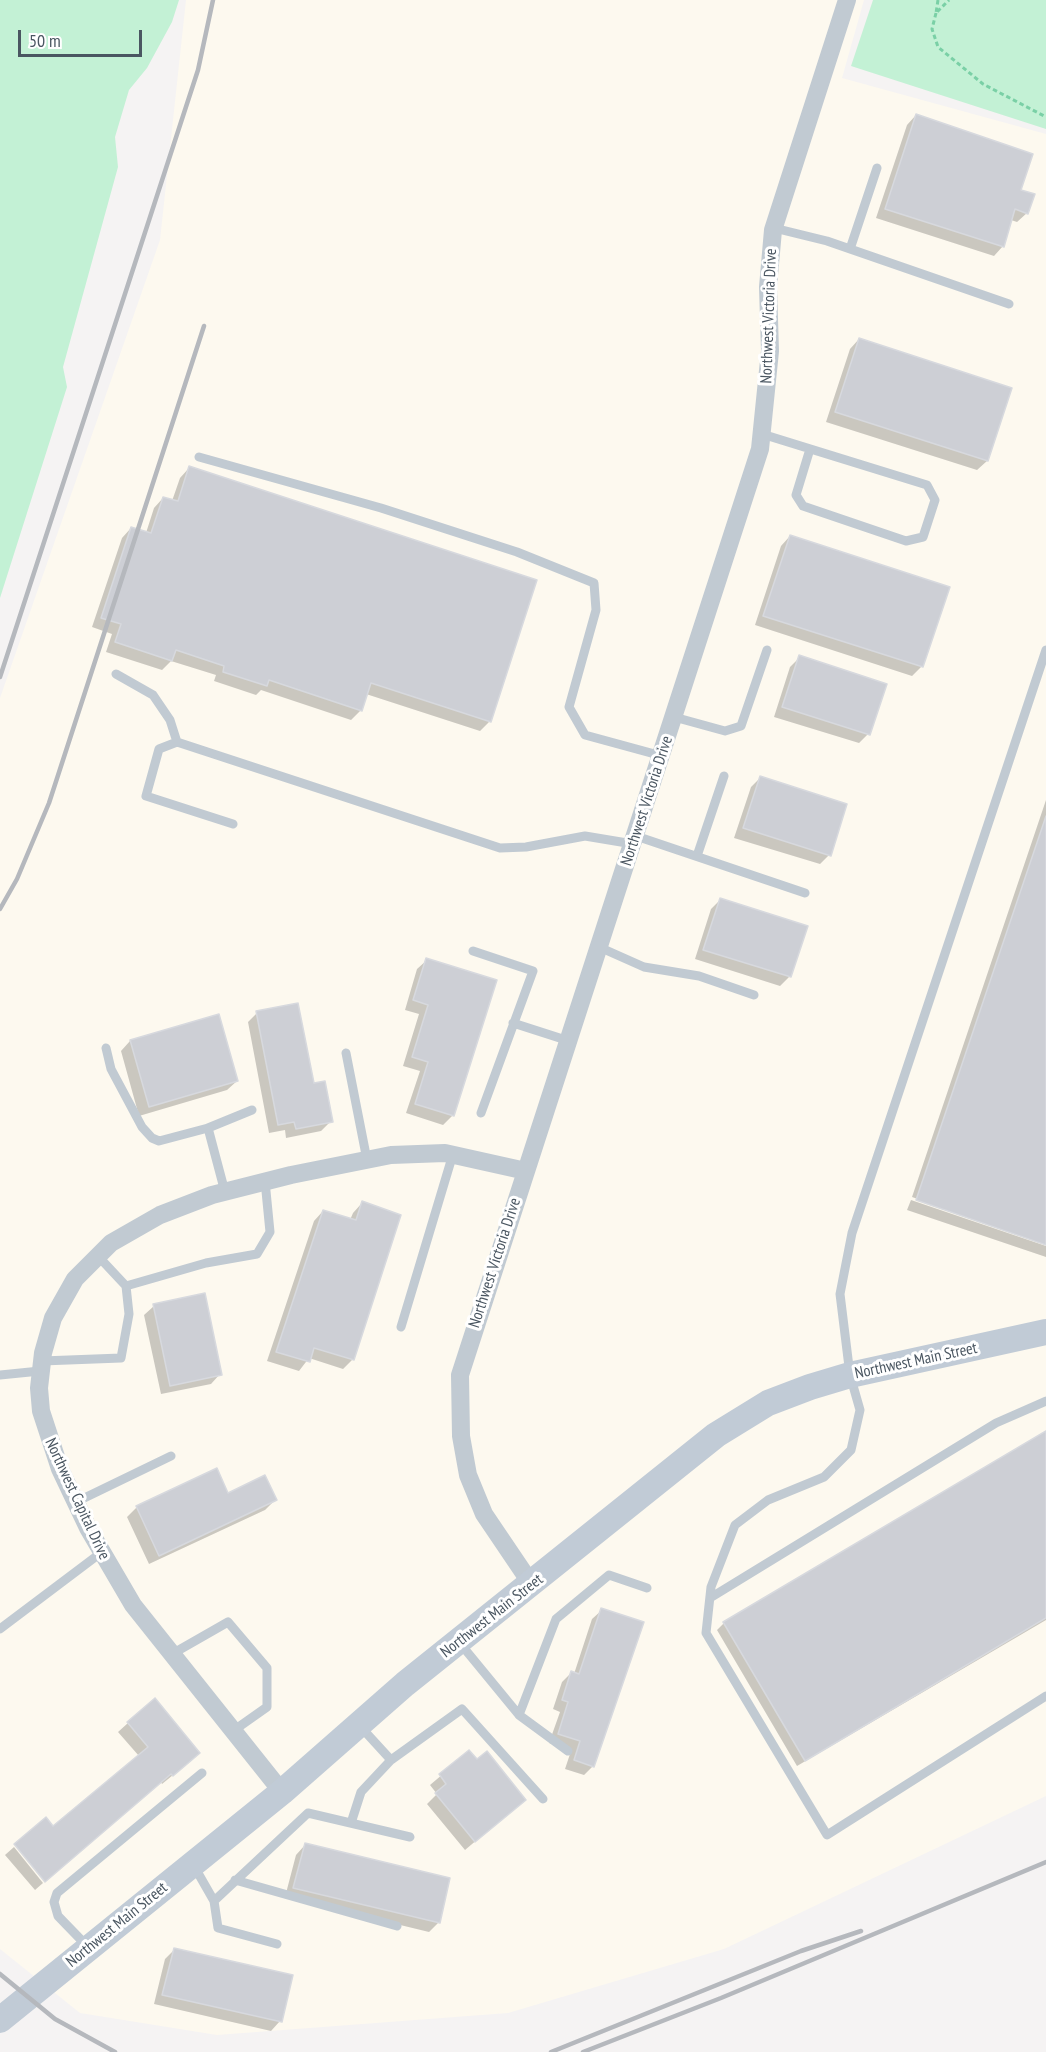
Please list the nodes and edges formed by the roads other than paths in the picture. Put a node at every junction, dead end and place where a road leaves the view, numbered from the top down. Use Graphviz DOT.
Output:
graph roads {
  1 [pos="847,0"];
  2 [pos="877,168"];
  3 [pos="774,228"];
  4 [pos="850,249"];
  5 [pos="1010,304"];
  6 [pos="762,434"];
  7 [pos="810,449"];
  8 [pos="199,457"];
  9 [pos="767,650"];
  10 [pos="1046,650"];
  11 [pos="116,674"];
  12 [pos="674,717"];
  13 [pos="177,742"];
  14 [pos="662,756"];
  15 [pos="724,776"];
  16 [pos="233,824"];
  17 [pos="634,840"];
  18 [pos="697,856"];
  19 [pos="805,893"];
  20 [pos="599,947"];
  21 [pos="473,951"];
  22 [pos="754,995"];
  23 [pos="513,1023"];
  24 [pos="568,1041"];
  25 [pos="105,1048"];
  26 [pos="346,1053"];
  27 [pos="252,1110"];
  28 [pos="481,1113"];
  29 [pos="208,1128"];
  30 [pos="453,1154"];
  31 [pos="367,1160"];
  32 [pos="526,1171"];
  33 [pos="265,1181"];
  34 [pos="225,1192"];
  35 [pos="97,1255"];
  36 [pos="126,1286"];
  37 [pos="401,1327"];
  38 [pos="1046,1332"];
  39 [pos="41,1366"];
  40 [pos="0,1375"];
  41 [pos="850,1375"];
  42 [pos="1046,1401"];
  43 [pos="171,1456"];
  44 [pos="76,1502"];
  45 [pos="102,1552"];
  46 [pos="532,1585"];
  47 [pos="647,1588"];
  48 [pos="710,1598"];
  49 [pos="0,1629"];
  50 [pos="459,1642"];
  51 [pos="172,1654"];
  52 [pos="1046,1696"];
  53 [pos="519,1715"];
  54 [pos="359,1725"];
  55 [pos="233,1731"];
  56 [pos="568,1751"];
  57 [pos="391,1760"];
  58 [pos="202,1773"];
  59 [pos="282,1792"];
  60 [pos="543,1799"];
  61 [pos="351,1823"];
  62 [pos="410,1837"];
  63 [pos="192,1864"];
  64 [pos="236,1880"];
  65 [pos="214,1901"];
  66 [pos="397,1926"];
  67 [pos="277,1944"];
  68 [pos="89,1948"];
  69 [pos="0,2020"];
  1 -- 3 [label="street, Northwest Victoria Drive"];
  2 -- 4 [label="lane"];
  3 -- 4 [label="lane"];
  3 -- 6 [label="street, Northwest Victoria Drive"];
  4 -- 5 [label="lane"];
  6 -- 7 [label="lane"];
  6 -- 12 [label="street, Northwest Victoria Drive"];
  7 -- 7 [label="lane"];
  8 -- 14 [label="lane"];
  9 -- 12 [label="lane"];
  10 -- 41 [label="lane"];
  11 -- 13 [label="lane"];
  12 -- 14 [label="street, Northwest Victoria Drive"];
  13 -- 16 [label="lane"];
  13 -- 17 [label="lane"];
  14 -- 17 [label="street, Northwest Victoria Drive"];
  15 -- 18 [label="lane"];
  17 -- 18 [label="lane"];
  17 -- 20 [label="street, Northwest Victoria Drive"];
  18 -- 19 [label="lane"];
  20 -- 22 [label="lane"];
  20 -- 24 [label="street, Northwest Victoria Drive"];
  21 -- 23 [label="lane"];
  23 -- 24 [label="lane"];
  23 -- 28 [label="lane"];
  24 -- 32 [label="street, Northwest Victoria Drive"];
  25 -- 29 [label="lane"];
  26 -- 31 [label="lane"];
  27 -- 29 [label="lane"];
  29 -- 34 [label="lane"];
  30 -- 31 [label="street, Northwest Capital Drive"];
  30 -- 32 [label="street, Northwest Capital Drive"];
  30 -- 37 [label="lane"];
  31 -- 33 [label="street, Northwest Capital Drive"];
  32 -- 46 [label="street, Northwest Victoria Drive"];
  33 -- 34 [label="street, Northwest Capital Drive"];
  33 -- 36 [label="lane"];
  34 -- 35 [label="street, Northwest Capital Drive"];
  35 -- 36 [label="lane"];
  35 -- 39 [label="street, Northwest Capital Drive"];
  36 -- 39 [label="lane"];
  38 -- 41 [label="street, Northwest Main Street"];
  39 -- 40 [label="lane"];
  39 -- 44 [label="street, Northwest Capital Drive"];
  41 -- 46 [label="street, Northwest Main Street"];
  41 -- 48 [label="lane"];
  42 -- 48 [label="lane"];
  43 -- 44 [label="lane"];
  44 -- 45 [label="street, Northwest Capital Drive"];
  45 -- 49 [label="lane"];
  45 -- 51 [label="street, Northwest Capital Drive"];
  46 -- 50 [label="street, Northwest Main Street"];
  47 -- 53 [label="lane"];
  48 -- 52 [label="lane"];
  50 -- 53 [label="lane"];
  50 -- 54 [label="street, Northwest Main Street"];
  51 -- 55 [label="street, Northwest Capital Drive"];
  51 -- 55 [label="lane"];
  53 -- 56 [label="lane"];
  54 -- 57 [label="lane"];
  54 -- 59 [label="street, Northwest Main Street"];
  55 -- 59 [label="street, Northwest Capital Drive"];
  57 -- 60 [label="lane"];
  57 -- 61 [label="lane"];
  58 -- 68 [label="lane"];
  59 -- 63 [label="street, Northwest Main Street"];
  61 -- 62 [label="lane"];
  61 -- 64 [label="lane"];
  63 -- 65 [label="lane"];
  63 -- 68 [label="street, Northwest Main Street"];
  64 -- 65 [label="lane"];
  64 -- 66 [label="lane"];
  65 -- 67 [label="lane"];
  68 -- 69 [label="street, Northwest Main Street"];
}
